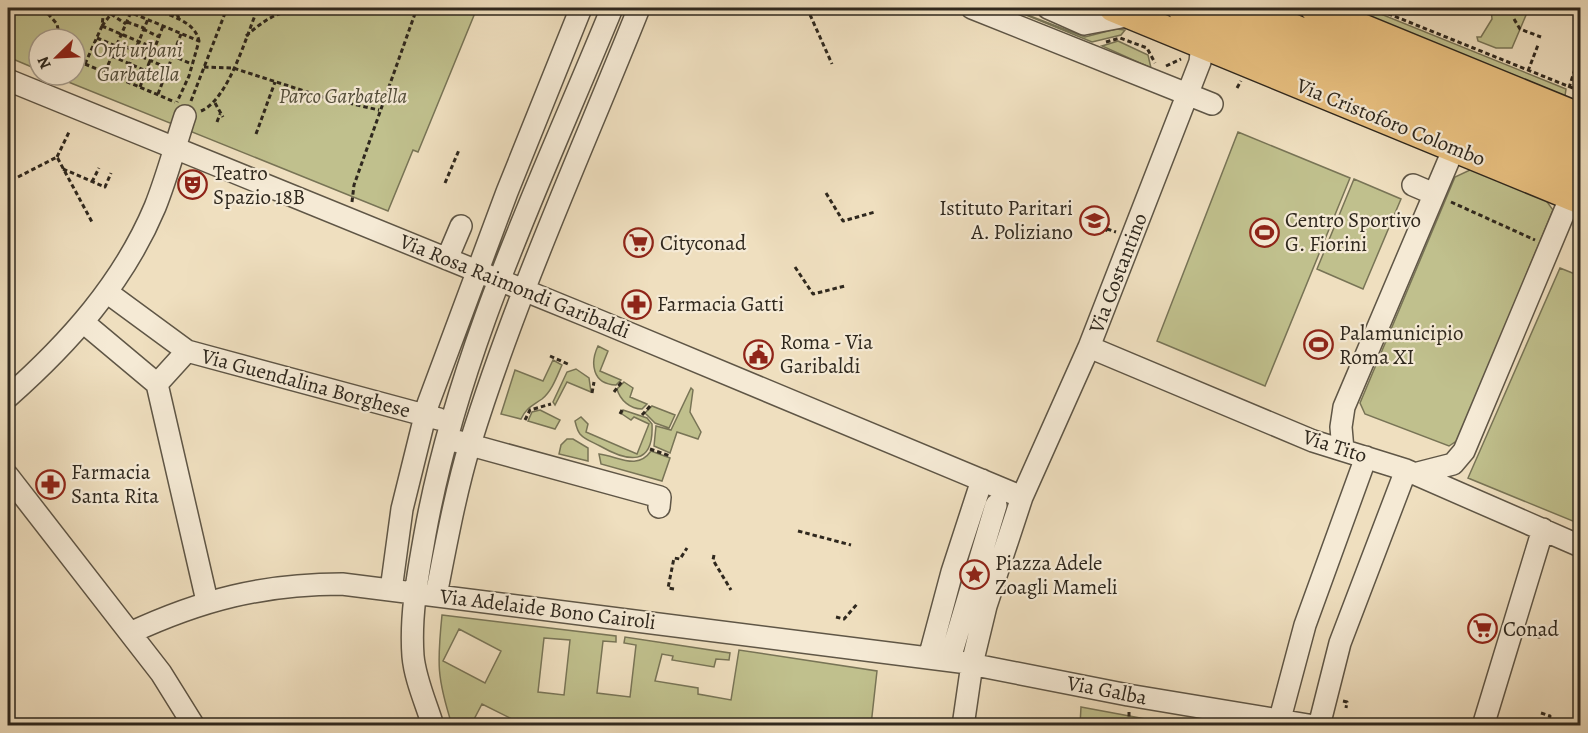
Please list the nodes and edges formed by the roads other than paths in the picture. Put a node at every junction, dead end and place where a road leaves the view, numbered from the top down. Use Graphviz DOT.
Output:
graph roads {
  1 [pos="579,8"];
  2 [pos="612,8"];
  3 [pos="639,8"];
  4 [pos="972,8"];
  5 [pos="1048,8"];
  6 [pos="1181,8"];
  7 [pos="1245,8"];
  8 [pos="1314,8"];
  9 [pos="1122,11"];
  10 [pos="1211,24"];
  11 [pos="1432,57"];
  12 [pos="8,80"];
  13 [pos="1187,95"];
  14 [pos="1573,101"];
  15 [pos="1212,104"];
  16 [pos="183,109"];
  17 [pos="1479,117"];
  18 [pos="1401,127"];
  19 [pos="1581,146"];
  20 [pos="1454,148"];
  21 [pos="176,149"];
  22 [pos="1413,185"];
  23 [pos="1577,189"];
  24 [pos="507,192"];
  25 [pos="1434,194"];
  26 [pos="532,203"];
  27 [pos="461,226"];
  28 [pos="447,259"];
  29 [pos="477,272"];
  30 [pos="500,281"];
  31 [pos="524,291"];
  32 [pos="108,293"];
  33 [pos="83,322"];
  34 [pos="1089,347"];
  35 [pos="188,351"];
  36 [pos="157,384"];
  37 [pos="8,397"];
  38 [pos="425,416"];
  39 [pos="449,431"];
  40 [pos="470,444"];
  41 [pos="1343,450"];
  42 [pos="1366,457"];
  43 [pos="1410,472"];
  44 [pos="8,476"];
  45 [pos="982,480"];
  46 [pos="1022,497"];
  47 [pos="996,506"];
  48 [pos="659,507"];
  49 [pos="1543,529"];
  50 [pos="1581,546"];
  51 [pos="391,590"];
  52 [pos="415,593"];
  53 [pos="436,595"];
  54 [pos="207,601"];
  55 [pos="130,633"];
  56 [pos="952,652"];
  57 [pos="928,658"];
  58 [pos="972,664"];
  59 [pos="1278,723"];
  60 [pos="194,726"];
  61 [pos="433,726"];
  62 [pos="963,726"];
  63 [pos="1316,726"];
  64 [pos="1483,726"];
  1 -- 24 [label="street"];
  2 -- 26 [label="street"];
  3 -- 31 [label="street"];
  4 -- 13 [label="street"];
  5 -- 9 [label="street"];
  6 -- 10 [label="main road, Via Cristoforo Colombo"];
  7 -- 17 [label="main road, Via Cristoforo Colombo"];
  8 -- 11 [label="main road"];
  9 -- 10 [label="main road, Via Cristoforo Colombo"];
  10 -- 13 [label="street, Via Costantino"];
  10 -- 17 [label="main road, Via Cristoforo Colombo"];
  10 -- 18 [label="main road, Via Cristoforo Colombo"];
  11 -- 14 [label="main road"];
  11 -- 17 [label="main road"];
  12 -- 21 [label="street, Via Rosa Raimondi Garibaldi"];
  13 -- 15 [label="street"];
  13 -- 34 [label="street, Via Costantino"];
  16 -- 21 [label="street"];
  17 -- 18 [label="main road"];
  17 -- 19 [label="main road, Via Cristoforo Colombo"];
  17 -- 23 [label="main road, Via Cristoforo Colombo"];
  18 -- 20 [label="main road, Via Cristoforo Colombo"];
  20 -- 23 [label="main road, Via Cristoforo Colombo"];
  20 -- 25 [label="street"];
  21 -- 28 [label="street, Via Rosa Raimondi Garibaldi"];
  21 -- 32 [label="street"];
  22 -- 25 [label="street"];
  23 -- 43 [label="street"];
  24 -- 26 [label="street"];
  24 -- 29 [label="street"];
  25 -- 41 [label="street"];
  26 -- 30 [label="street"];
  27 -- 28 [label="street"];
  28 -- 29 [label="street, Via Rosa Raimondi Garibaldi"];
  29 -- 30 [label="street, Via Rosa Raimondi Garibaldi"];
  29 -- 38 [label="street"];
  30 -- 31 [label="street, Via Rosa Raimondi Garibaldi"];
  30 -- 39 [label="street"];
  31 -- 40 [label="street"];
  31 -- 45 [label="street, Via Rosa Raimondi Garibaldi"];
  32 -- 33 [label="street"];
  32 -- 35 [label="street"];
  33 -- 36 [label="street"];
  33 -- 37 [label="street"];
  34 -- 41 [label="street, Via Tito"];
  34 -- 46 [label="street, Via Costantino"];
  35 -- 36 [label="street"];
  35 -- 38 [label="street, Via Guendalina Borghese"];
  36 -- 54 [label="street"];
  38 -- 39 [label="street, Via Guendalina Borghese"];
  38 -- 51 [label="street"];
  39 -- 40 [label="street, Via Guendalina Borghese"];
  39 -- 52 [label="street"];
  40 -- 48 [label="street, Via Guendalina Borghese"];
  40 -- 53 [label="street"];
  41 -- 42 [label="street, Via Tito"];
  42 -- 43 [label="street, Via Tito"];
  42 -- 59 [label="street"];
  43 -- 49 [label="street, Via Tito"];
  43 -- 63 [label="street"];
  44 -- 55 [label="street"];
  45 -- 46 [label="street, Via Rosa Raimondi Garibaldi"];
  45 -- 57 [label="street"];
  46 -- 58 [label="street"];
  47 -- 56 [label="street"];
  49 -- 50 [label="street, Via Tito"];
  49 -- 64 [label="street"];
  51 -- 52 [label="street, Via Adelaide Bono Cairoli"];
  51 -- 54 [label="street, Via Adelaide Bono Cairoli"];
  52 -- 53 [label="street, Via Adelaide Bono Cairoli"];
  52 -- 61 [label="street"];
  53 -- 57 [label="street, Via Adelaide Bono Cairoli"];
  54 -- 55 [label="street, Via Adelaide Bono Cairoli"];
  55 -- 60 [label="street"];
  57 -- 58 [label="street, Via Adelaide Bono Cairoli"];
  58 -- 59 [label="street, Via Galba"];
  58 -- 62 [label="street"];
  59 -- 63 [label="street, Via Galba"];
}
